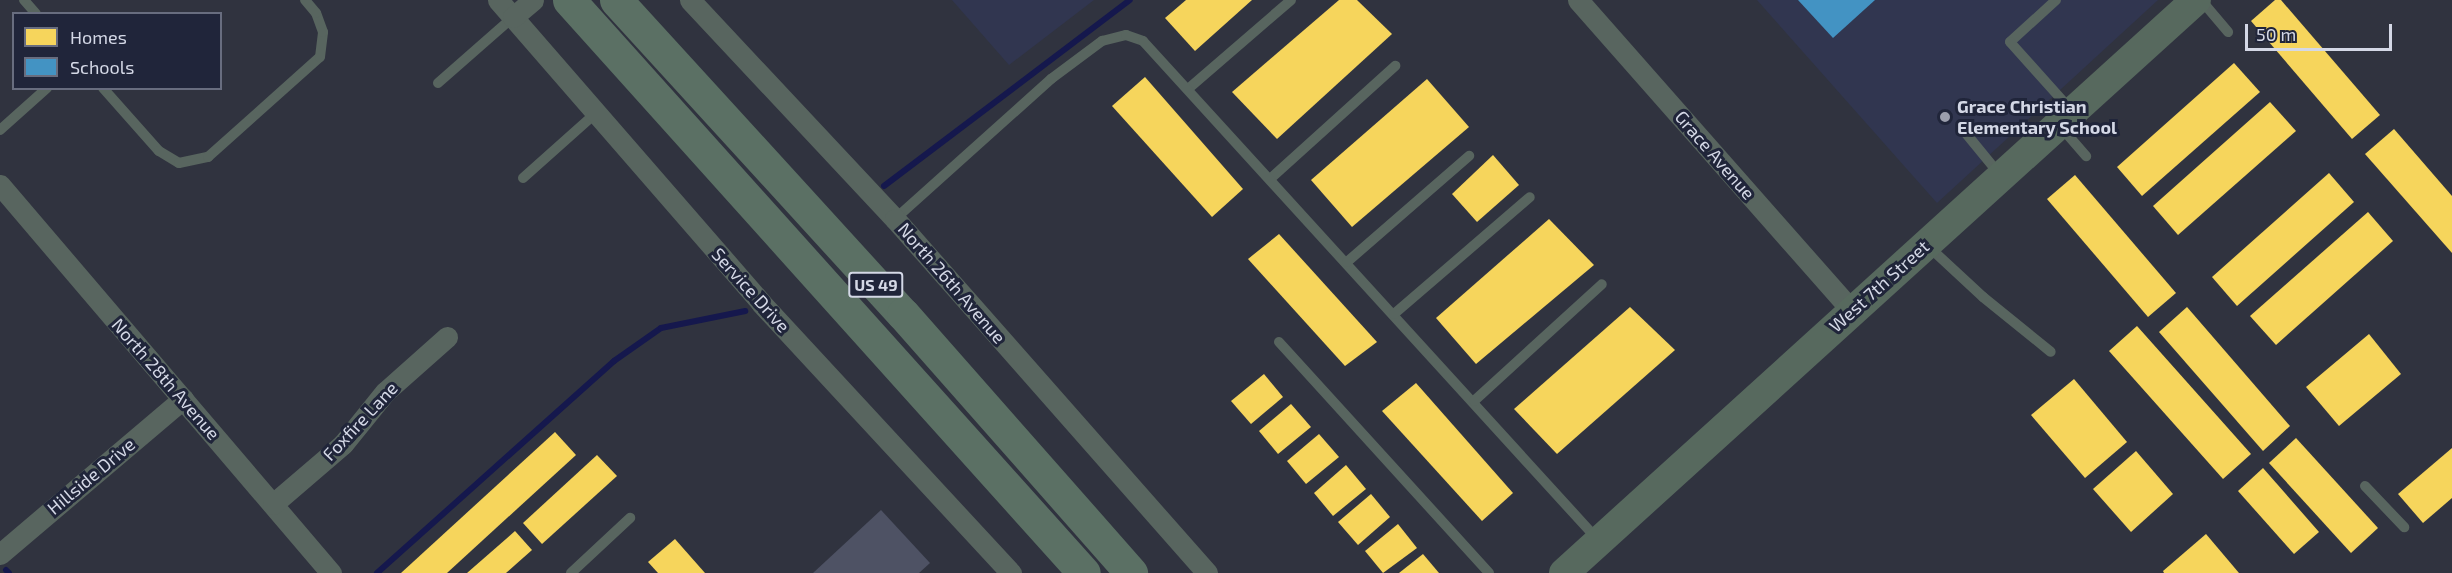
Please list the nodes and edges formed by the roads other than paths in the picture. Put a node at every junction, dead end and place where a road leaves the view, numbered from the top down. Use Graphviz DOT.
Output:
graph roads {
  1 [pos="24,0"];
  2 [pos="305,0"];
  3 [pos="498,0"];
  4 [pos="533,0"];
  5 [pos="569,0"];
  6 [pos="616,0"];
  7 [pos="690,0"];
  8 [pos="1292,0"];
  9 [pos="1578,0"];
  10 [pos="2056,0"];
  11 [pos="2196,0"];
  12 [pos="2201,0"];
  13 [pos="34,12"];
  14 [pos="513,17"];
  15 [pos="2228,32"];
  16 [pos="1395,66"];
  17 [pos="438,83"];
  18 [pos="1188,89"];
  19 [pos="45,90"];
  20 [pos="105,90"];
  21 [pos="596,113"];
  22 [pos="2065,117"];
  23 [pos="0,129"];
  24 [pos="1964,131"];
  25 [pos="1469,156"];
  26 [pos="2086,156"];
  27 [pos="2000,176"];
  28 [pos="524,178"];
  29 [pos="1270,178"];
  30 [pos="0,185"];
  31 [pos="1530,197"];
  32 [pos="895,219"];
  33 [pos="1925,243"];
  34 [pos="1347,262"];
  35 [pos="1602,284"];
  36 [pos="1852,311"];
  37 [pos="1394,314"];
  38 [pos="447,337"];
  39 [pos="1280,342"];
  40 [pos="2050,352"];
  41 [pos="183,399"];
  42 [pos="1474,401"];
  43 [pos="2365,486"];
  44 [pos="273,504"];
  45 [pos="630,518"];
  46 [pos="2404,527"];
  47 [pos="1599,542"];
  48 [pos="0,554"];
  49 [pos="1569,572"];
  50 [pos="331,573"];
  51 [pos="571,573"];
  52 [pos="1011,573"];
  53 [pos="1084,573"];
  54 [pos="1131,573"];
  55 [pos="1207,573"];
  56 [pos="1489,573"];
  1 -- 13 [label="lane"];
  2 -- 20 [label="lane"];
  3 -- 14 [label="street, Service Drive"];
  4 -- 14 [label="street"];
  5 -- 53 [label="main road, US 49"];
  6 -- 54 [label="main road, US 49"];
  7 -- 32 [label="street, North 26th Avenue"];
  8 -- 18 [label="lane"];
  9 -- 36 [label="street, Grace Avenue"];
  10 -- 22 [label="lane"];
  11 -- 22 [label="main road, West 7th Street"];
  12 -- 15 [label="lane"];
  14 -- 17 [label="lane"];
  14 -- 21 [label="street, Service Drive"];
  16 -- 29 [label="lane"];
  18 -- 29 [label="lane"];
  18 -- 32 [label="lane"];
  19 -- 23 [label="lane"];
  21 -- 28 [label="lane"];
  21 -- 52 [label="street, Service Drive"];
  22 -- 26 [label="lane"];
  22 -- 27 [label="main road, West 7th Street"];
  24 -- 27 [label="lane"];
  25 -- 34 [label="lane"];
  27 -- 33 [label="main road, West 7th Street"];
  29 -- 34 [label="lane"];
  30 -- 41 [label="street, North 28th Avenue"];
  31 -- 37 [label="lane"];
  32 -- 55 [label="street, North 26th Avenue"];
  33 -- 36 [label="main road, West 7th Street"];
  33 -- 40 [label="lane"];
  34 -- 37 [label="lane"];
  35 -- 42 [label="lane"];
  36 -- 47 [label="main road, West 7th Street"];
  37 -- 42 [label="lane"];
  38 -- 44 [label="street, Foxfire Lane"];
  39 -- 56 [label="lane"];
  41 -- 44 [label="street, North 28th Avenue"];
  41 -- 48 [label="street, Hillside Drive"];
  42 -- 47 [label="lane"];
  43 -- 46 [label="lane"];
  44 -- 50 [label="street, North 28th Avenue"];
  45 -- 51 [label="lane"];
  47 -- 49 [label="main road, West 7th Street"];
}
